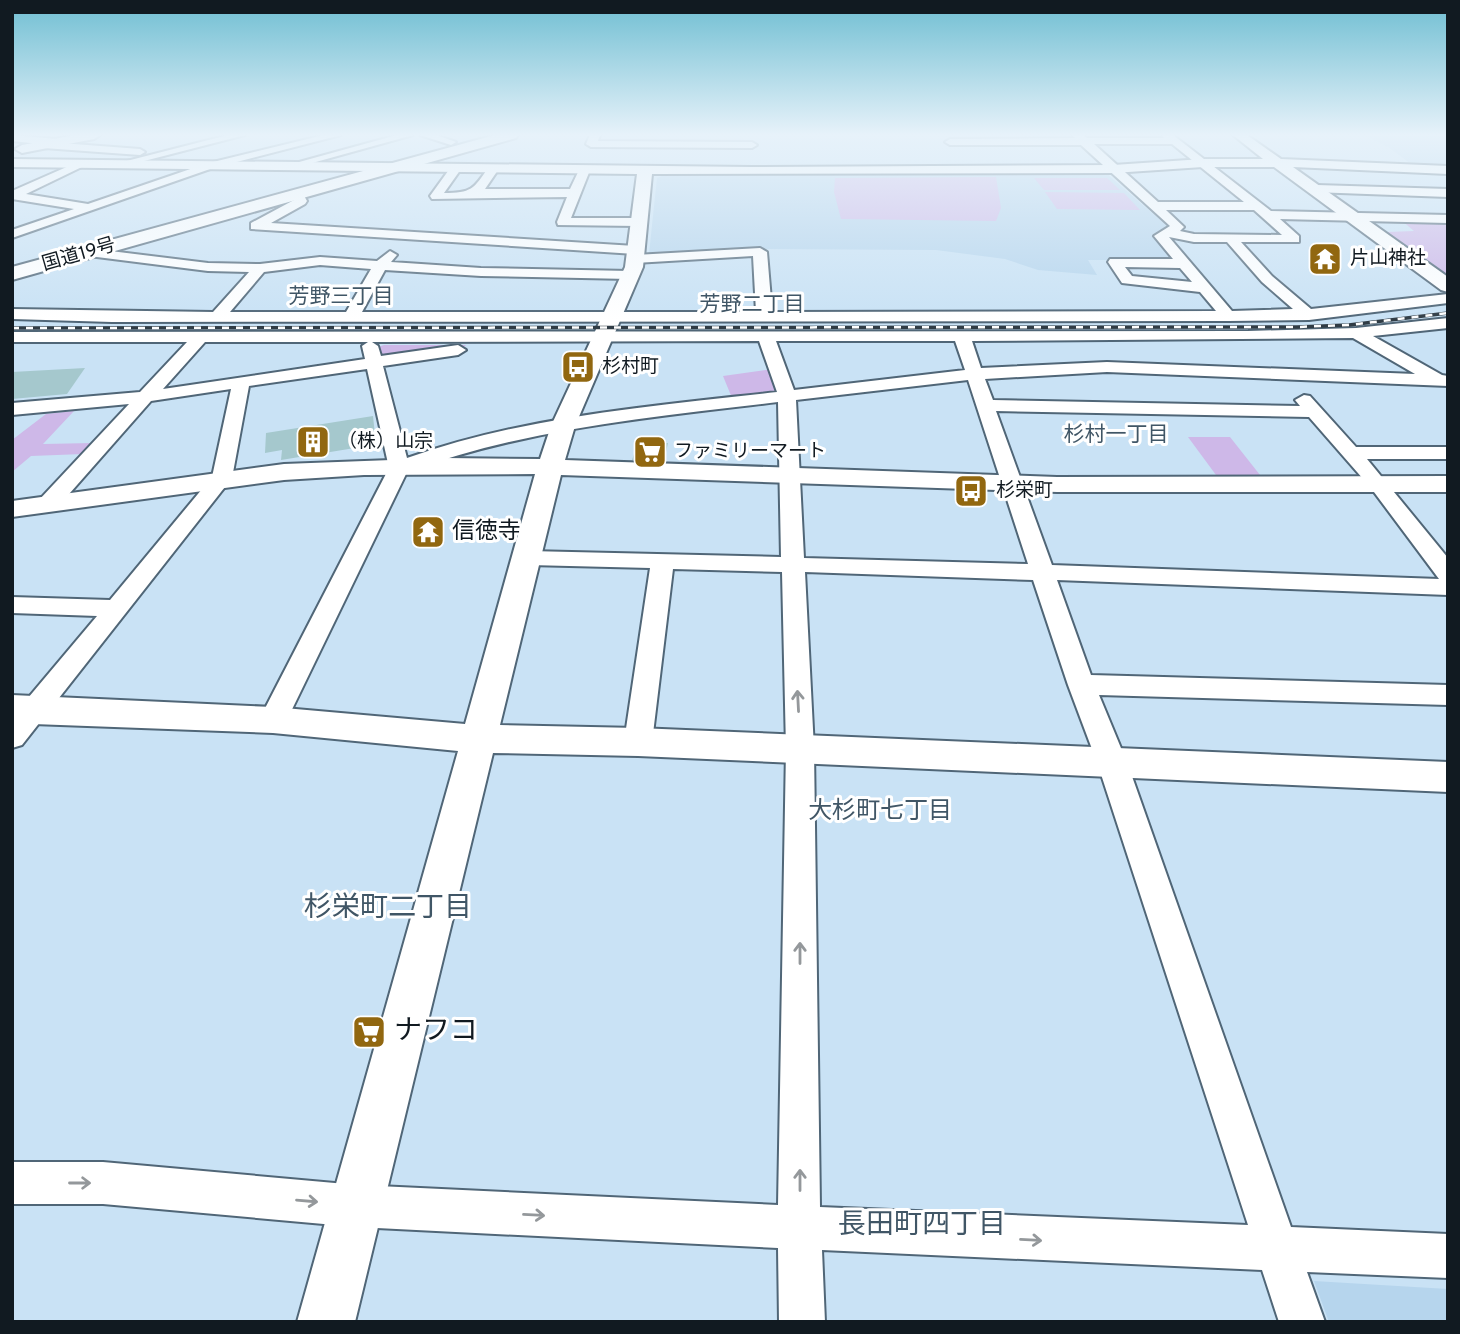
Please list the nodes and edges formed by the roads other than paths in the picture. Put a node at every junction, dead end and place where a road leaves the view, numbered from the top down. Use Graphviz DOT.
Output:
graph roads {
  1 [pos="26,197"];
  2 [pos="120,197"];
  3 [pos="245,197"];
  4 [pos="290,197"];
  5 [pos="299,197"];
  6 [pos="572,197"];
  7 [pos="643,197"];
  8 [pos="1144,197"];
  9 [pos="1247,197"];
  10 [pos="1327,197"];
  11 [pos="1153,206"];
  12 [pos="90,208"];
  13 [pos="1263,210"];
  14 [pos="1353,217"];
  15 [pos="1447,220"];
  16 [pos="1168,233"];
  17 [pos="12,234"];
  18 [pos="412,236"];
  19 [pos="1230,238"];
  20 [pos="545,245"];
  21 [pos="86,252"];
  22 [pos="635,252"];
  23 [pos="12,262"];
  24 [pos="1184,264"];
  25 [pos="378,265"];
  26 [pos="260,268"];
  27 [pos="519,273"];
  28 [pos="12,274"];
  29 [pos="1448,286"];
  30 [pos="1205,288"];
  31 [pos="1448,298"];
  32 [pos="12,314"];
  33 [pos="352,315"];
  34 [pos="1309,315"];
  35 [pos="1228,316"];
  36 [pos="217,317"];
  37 [pos="1448,323"];
  38 [pos="607,327"];
  39 [pos="765,327"];
  40 [pos="1356,333"];
  41 [pos="1248,336"];
  42 [pos="12,337"];
  43 [pos="200,337"];
  44 [pos="370,337"];
  45 [pos="521,337"];
  46 [pos="962,337"];
  47 [pos="373,363"];
  48 [pos="975,374"];
  49 [pos="1281,374"];
  50 [pos="241,382"];
  51 [pos="1445,383"];
  52 [pos="787,395"];
  53 [pos="143,397"];
  54 [pos="986,405"];
  55 [pos="12,409"];
  56 [pos="1314,412"];
  57 [pos="563,426"];
  58 [pos="1352,453"];
  59 [pos="1448,453"];
  60 [pos="399,468"];
  61 [pos="550,468"];
  62 [pos="789,476"];
  63 [pos="222,478"];
  64 [pos="1013,484"];
  65 [pos="1378,484"];
  66 [pos="1448,484"];
  67 [pos="47,505"];
  68 [pos="12,509"];
  69 [pos="529,558"];
  70 [pos="663,560"];
  71 [pos="792,565"];
  72 [pos="1045,574"];
  73 [pos="1448,574"];
  74 [pos="1448,587"];
  75 [pos="12,605"];
  76 [pos="116,608"];
  77 [pos="1081,685"];
  78 [pos="1448,695"];
  79 [pos="19,719"];
  80 [pos="273,720"];
  81 [pos="481,739"];
  82 [pos="638,742"];
  83 [pos="800,749"];
  84 [pos="1113,765"];
  85 [pos="1448,777"];
  86 [pos="12,1182"];
  87 [pos="357,1206"];
  88 [pos="799,1229"];
  89 [pos="1277,1249"];
  90 [pos="1448,1256"];
  91 [pos="326,1322"];
  92 [pos="802,1322"];
  93 [pos="1302,1322"];
  1 -- 12 [label="street"];
  2 -- 12 [label="street"];
  3 -- 23 [label="highway, 国道19号"];
  4 -- 21 [label="highway, 国道19号"];
  5 -- 18 [label="street"];
  6 -- 22 [label="street"];
  7 -- 22 [label="street"];
  8 -- 11 [label="street"];
  9 -- 13 [label="street"];
  10 -- 14 [label="street"];
  11 -- 13 [label="street"];
  11 -- 16 [label="street"];
  12 -- 17 [label="street"];
  13 -- 14 [label="street"];
  13 -- 19 [label="street"];
  14 -- 15 [label="street"];
  14 -- 29 [label="street"];
  16 -- 19 [label="street"];
  16 -- 24 [label="street"];
  18 -- 20 [label="street"];
  18 -- 25 [label="street"];
  19 -- 34 [label="street"];
  20 -- 22 [label="street"];
  20 -- 27 [label="street"];
  21 -- 26 [label="street"];
  21 -- 28 [label="highway, 国道19号"];
  22 -- 27 [label="street"];
  22 -- 38 [label="street"];
  22 -- 39 [label="street"];
  24 -- 30 [label="street"];
  24 -- 30 [label="street"];
  25 -- 26 [label="street"];
  25 -- 27 [label="street"];
  25 -- 33 [label="street"];
  26 -- 36 [label="street"];
  30 -- 35 [label="street"];
  31 -- 34 [label="street"];
  32 -- 36 [label="street"];
  33 -- 36 [label="street"];
  33 -- 38 [label="street"];
  34 -- 35 [label="street"];
  35 -- 39 [label="street"];
  37 -- 40 [label="street"];
  38 -- 39 [label="street"];
  38 -- 45 [label="street"];
  38 -- 57 [label="street"];
  39 -- 46 [label="street"];
  39 -- 52 [label="street"];
  40 -- 41 [label="street"];
  40 -- 51 [label="street"];
  41 -- 46 [label="street"];
  41 -- 49 [label="street"];
  42 -- 43 [label="street"];
  43 -- 44 [label="street"];
  43 -- 53 [label="street"];
  44 -- 45 [label="street"];
  44 -- 47 [label="street"];
  45 -- 47 [label="street"];
  46 -- 48 [label="street"];
  47 -- 50 [label="street"];
  47 -- 60 [label="street"];
  48 -- 49 [label="street"];
  48 -- 52 [label="street"];
  48 -- 54 [label="street"];
  49 -- 51 [label="street"];
  49 -- 56 [label="street"];
  50 -- 53 [label="street"];
  50 -- 63 [label="street"];
  52 -- 57 [label="street"];
  52 -- 62 [label="street"];
  53 -- 55 [label="street"];
  53 -- 67 [label="street"];
  54 -- 56 [label="street"];
  54 -- 64 [label="street"];
  56 -- 58 [label="street"];
  57 -- 60 [label="street"];
  57 -- 61 [label="street"];
  58 -- 59 [label="street"];
  58 -- 65 [label="street"];
  60 -- 61 [label="street"];
  60 -- 63 [label="street"];
  60 -- 80 [label="street"];
  61 -- 62 [label="street"];
  61 -- 69 [label="street"];
  62 -- 64 [label="street"];
  62 -- 71 [label="street"];
  63 -- 67 [label="street"];
  63 -- 76 [label="street"];
  64 -- 65 [label="street"];
  64 -- 72 [label="street"];
  65 -- 66 [label="street"];
  65 -- 73 [label="street"];
  67 -- 68 [label="street"];
  69 -- 70 [label="street"];
  69 -- 81 [label="street"];
  70 -- 71 [label="street"];
  70 -- 82 [label="street"];
  71 -- 72 [label="street"];
  83 -- 71 [label="street, one-way"];
  72 -- 74 [label="street"];
  72 -- 77 [label="street"];
  75 -- 76 [label="street"];
  76 -- 79 [label="street"];
  77 -- 78 [label="street"];
  77 -- 84 [label="street"];
  79 -- 80 [label="street"];
  80 -- 81 [label="street"];
  81 -- 82 [label="street"];
  81 -- 87 [label="street"];
  82 -- 83 [label="street"];
  83 -- 84 [label="street"];
  88 -- 83 [label="street, one-way"];
  84 -- 85 [label="street"];
  84 -- 89 [label="street"];
  86 -- 87 [label="street, one-way"];
  87 -- 88 [label="street, one-way"];
  87 -- 91 [label="street"];
  88 -- 89 [label="street, one-way"];
  88 -- 92 [label="street"];
  89 -- 90 [label="street"];
  89 -- 93 [label="street"];
}
